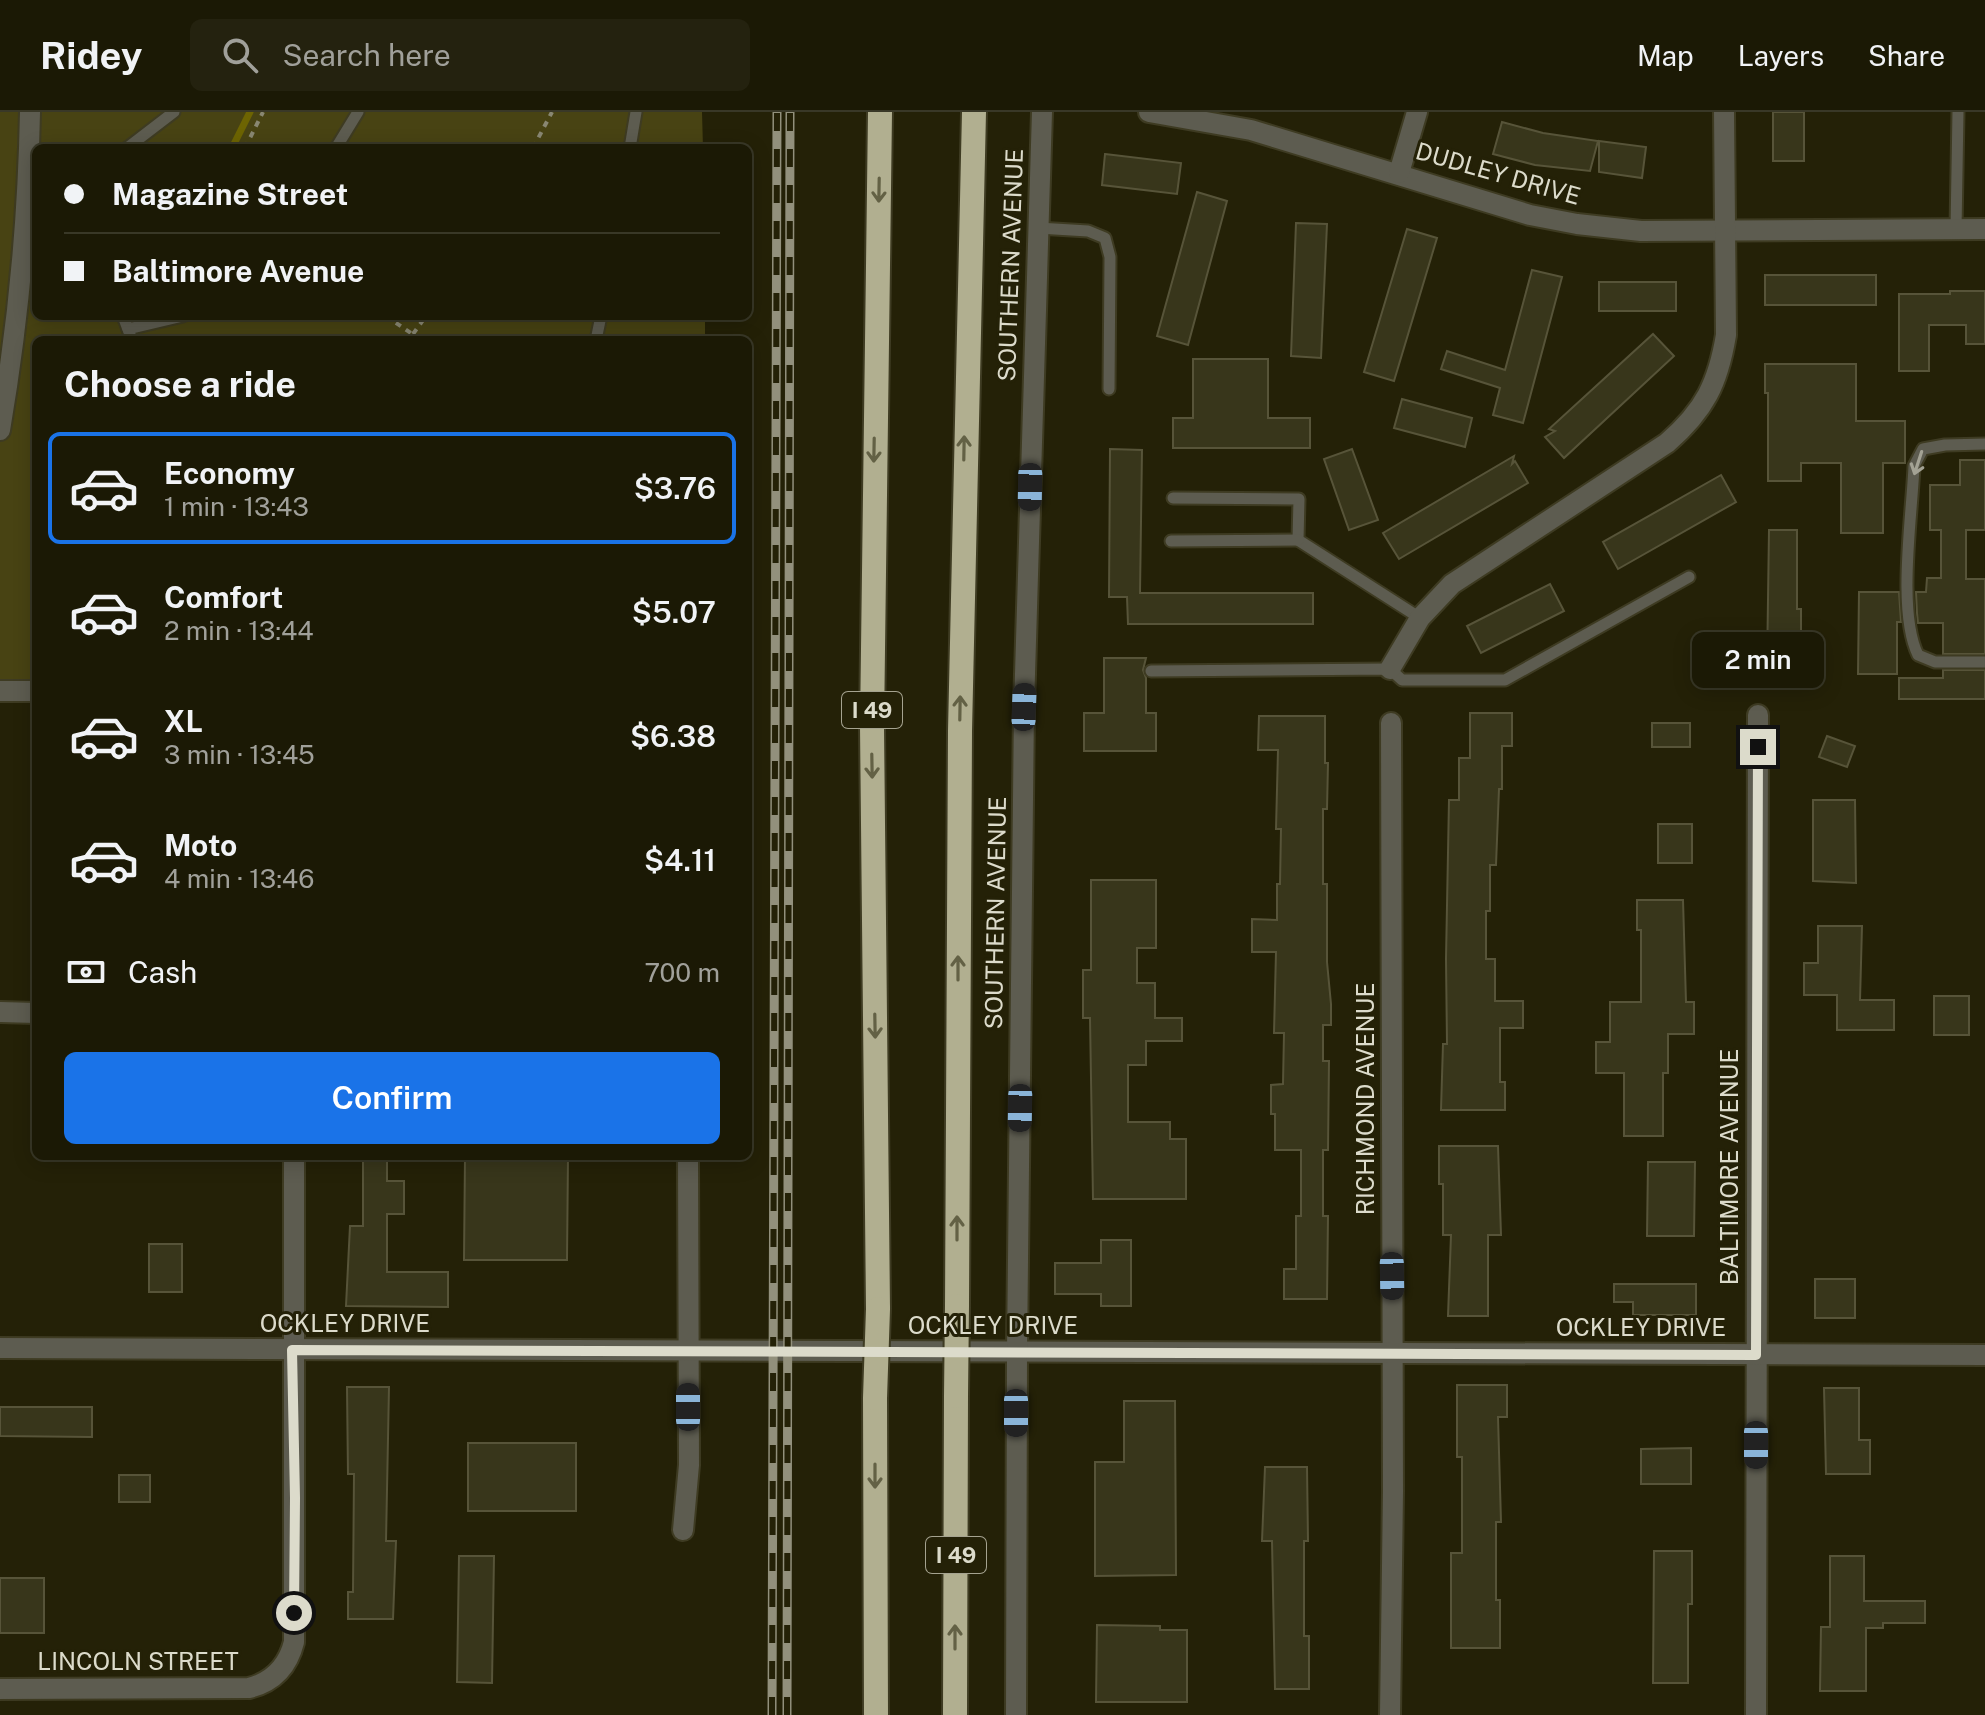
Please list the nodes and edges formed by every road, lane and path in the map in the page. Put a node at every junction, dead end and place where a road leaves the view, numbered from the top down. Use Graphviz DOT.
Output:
graph roads {
  1 [pos="30,112"];
  2 [pos="174,112"];
  3 [pos="263,112"];
  4 [pos="358,112"];
  5 [pos="552,112"];
  6 [pos="636,112"];
  7 [pos="880,112"];
  8 [pos="974,112"];
  9 [pos="1042,112"];
  10 [pos="1149,112"];
  11 [pos="1417,112"];
  12 [pos="1724,112"];
  13 [pos="1958,112"];
  14 [pos="132,144"];
  15 [pos="247,144"];
  16 [pos="338,144"];
  17 [pos="535,144"];
  18 [pos="631,144"];
  19 [pos="1399,173"];
  20 [pos="1038,228"];
  21 [pos="1956,229"];
  22 [pos="1985,229"];
  23 [pos="1723,231"];
  24 [pos="172,320"];
  25 [pos="392,320"];
  26 [pos="423,320"];
  27 [pos="413,334"];
  28 [pos="130,335"];
  29 [pos="416,336"];
  30 [pos="1109,389"];
  31 [pos="0,430"];
  32 [pos="1985,444"];
  33 [pos="1173,498"];
  34 [pos="1298,540"];
  35 [pos="1171,541"];
  36 [pos="1689,577"];
  37 [pos="1420,618"];
  38 [pos="1985,662"];
  39 [pos="1390,669"];
  40 [pos="1151,671"];
  41 [pos="0,691"];
  42 [pos="32,691"];
  43 [pos="1758,715"];
  44 [pos="1391,723"];
  45 [pos="0,1012"];
  46 [pos="32,1013"];
  47 [pos="294,1160"];
  48 [pos="688,1160"];
  49 [pos="0,1348"];
  50 [pos="688,1349"];
  51 [pos="292,1350"];
  52 [pos="1017,1352"];
  53 [pos="1393,1354"];
  54 [pos="1756,1355"];
  55 [pos="1985,1355"];
  56 [pos="683,1530"];
  57 [pos="0,1689"];
  58 [pos="876,1715"];
  59 [pos="955,1715"];
  60 [pos="1016,1715"];
  61 [pos="1390,1715"];
  62 [pos="1756,1715"];
  1 -- 31 [label="street"];
  2 -- 14 [label="lane"];
  3 -- 15 [label="path"];
  4 -- 16 [label="lane"];
  5 -- 17 [label="path"];
  6 -- 18 [label="lane"];
  7 -- 58 [label="highway, I 49, one-way, bridge"];
  59 -- 8 [label="highway, I 49, one-way, bridge"];
  9 -- 20 [label="street, SOUTHERN AVENUE"];
  10 -- 19 [label="street, DUDLEY DRIVE"];
  11 -- 19 [label="street"];
  12 -- 23 [label="street"];
  13 -- 21 [label="lane"];
  19 -- 23 [label="street, DUDLEY DRIVE"];
  20 -- 30 [label="lane"];
  20 -- 52 [label="street, SOUTHERN AVENUE"];
  21 -- 22 [label="street, DUDLEY DRIVE"];
  21 -- 23 [label="street, DUDLEY DRIVE"];
  23 -- 37 [label="street"];
  24 -- 28 [label="lane"];
  25 -- 27 [label="path"];
  26 -- 27 [label="path"];
  27 -- 29 [label="path"];
  32 -- 38 [label="lane, one-way"];
  33 -- 34 [label="lane"];
  34 -- 35 [label="lane"];
  34 -- 37 [label="lane"];
  36 -- 39 [label="lane"];
  37 -- 39 [label="street"];
  39 -- 40 [label="lane"];
  41 -- 42 [label="street"];
  43 -- 54 [label="street, BALTIMORE AVENUE"];
  44 -- 53 [label="street, RICHMOND AVENUE"];
  45 -- 46 [label="street"];
  47 -- 51 [label="street"];
  48 -- 50 [label="street"];
  49 -- 51 [label="street, OCKLEY DRIVE"];
  50 -- 51 [label="street, OCKLEY DRIVE"];
  50 -- 52 [label="street, OCKLEY DRIVE"];
  50 -- 56 [label="street"];
  51 -- 57 [label="street, LINCOLN STREET"];
  52 -- 53 [label="street, OCKLEY DRIVE"];
  52 -- 60 [label="street, SOUTHERN AVENUE"];
  53 -- 54 [label="street, OCKLEY DRIVE"];
  53 -- 61 [label="street, RICHMOND AVENUE"];
  54 -- 55 [label="street, OCKLEY DRIVE"];
  54 -- 62 [label="street, BALTIMORE AVENUE"];
}
